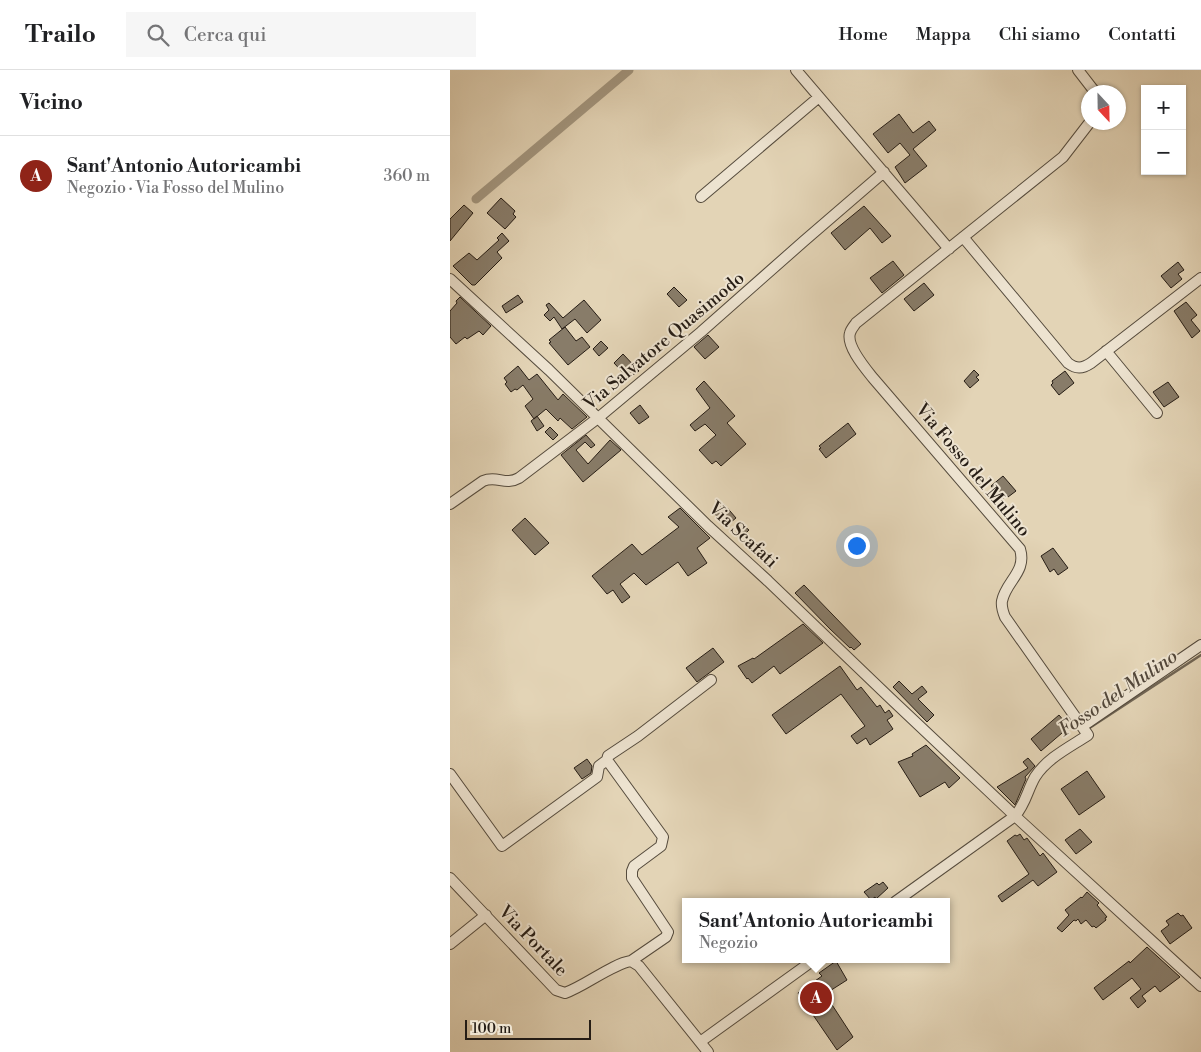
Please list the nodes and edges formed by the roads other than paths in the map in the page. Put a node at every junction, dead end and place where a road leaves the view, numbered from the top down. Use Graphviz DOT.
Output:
graph roads {
  1 [pos="796,70"];
  2 [pos="1078,70"];
  3 [pos="1090,85"];
  4 [pos="819,97"];
  5 [pos="1084,130"];
  6 [pos="884,172"];
  7 [pos="701,197"];
  8 [pos="963,237"];
  9 [pos="949,249"];
  10 [pos="1201,278"];
  11 [pos="450,279"];
  12 [pos="1106,351"];
  13 [pos="1157,413"];
  14 [pos="598,418"];
  15 [pos="450,504"];
  16 [pos="1201,645"];
  17 [pos="711,680"];
  18 [pos="1086,730"];
  19 [pos="607,760"];
  20 [pos="450,774"];
  21 [pos="1014,816"];
  22 [pos="450,878"];
  23 [pos="901,898"];
  24 [pos="486,915"];
  25 [pos="450,944"];
  26 [pos="631,961"];
  27 [pos="809,963"];
  28 [pos="1201,986"];
  29 [pos="700,1042"];
  30 [pos="708,1052"];
  1 -- 4 [label="street"];
  2 -- 3 [label="street"];
  4 -- 6 [label="street"];
  4 -- 7 [label="street"];
  5 -- 8 [label="street, Via Fosso del Mulino"];
  6 -- 9 [label="street"];
  6 -- 14 [label="street, Via Salvatore Quasimodo"];
  8 -- 9 [label="street, Via Fosso del Mulino"];
  8 -- 12 [label="street"];
  9 -- 18 [label="street, Via Fosso del Mulino"];
  10 -- 12 [label="street"];
  11 -- 14 [label="street, Via Scafati"];
  12 -- 13 [label="street"];
  14 -- 15 [label="street, Via Salvatore Quasimodo"];
  14 -- 21 [label="street, Via Scafati"];
  16 -- 18 [label="street"];
  17 -- 19 [label="street"];
  18 -- 21 [label="street"];
  19 -- 20 [label="street"];
  19 -- 26 [label="street, Via Portale"];
  21 -- 23 [label="street"];
  21 -- 28 [label="street, Via Scafati"];
  22 -- 24 [label="street, Via Portale"];
  24 -- 25 [label="street"];
  24 -- 26 [label="street, Via Portale"];
  26 -- 29 [label="street"];
  27 -- 29 [label="street"];
  29 -- 30 [label="street"];
}
